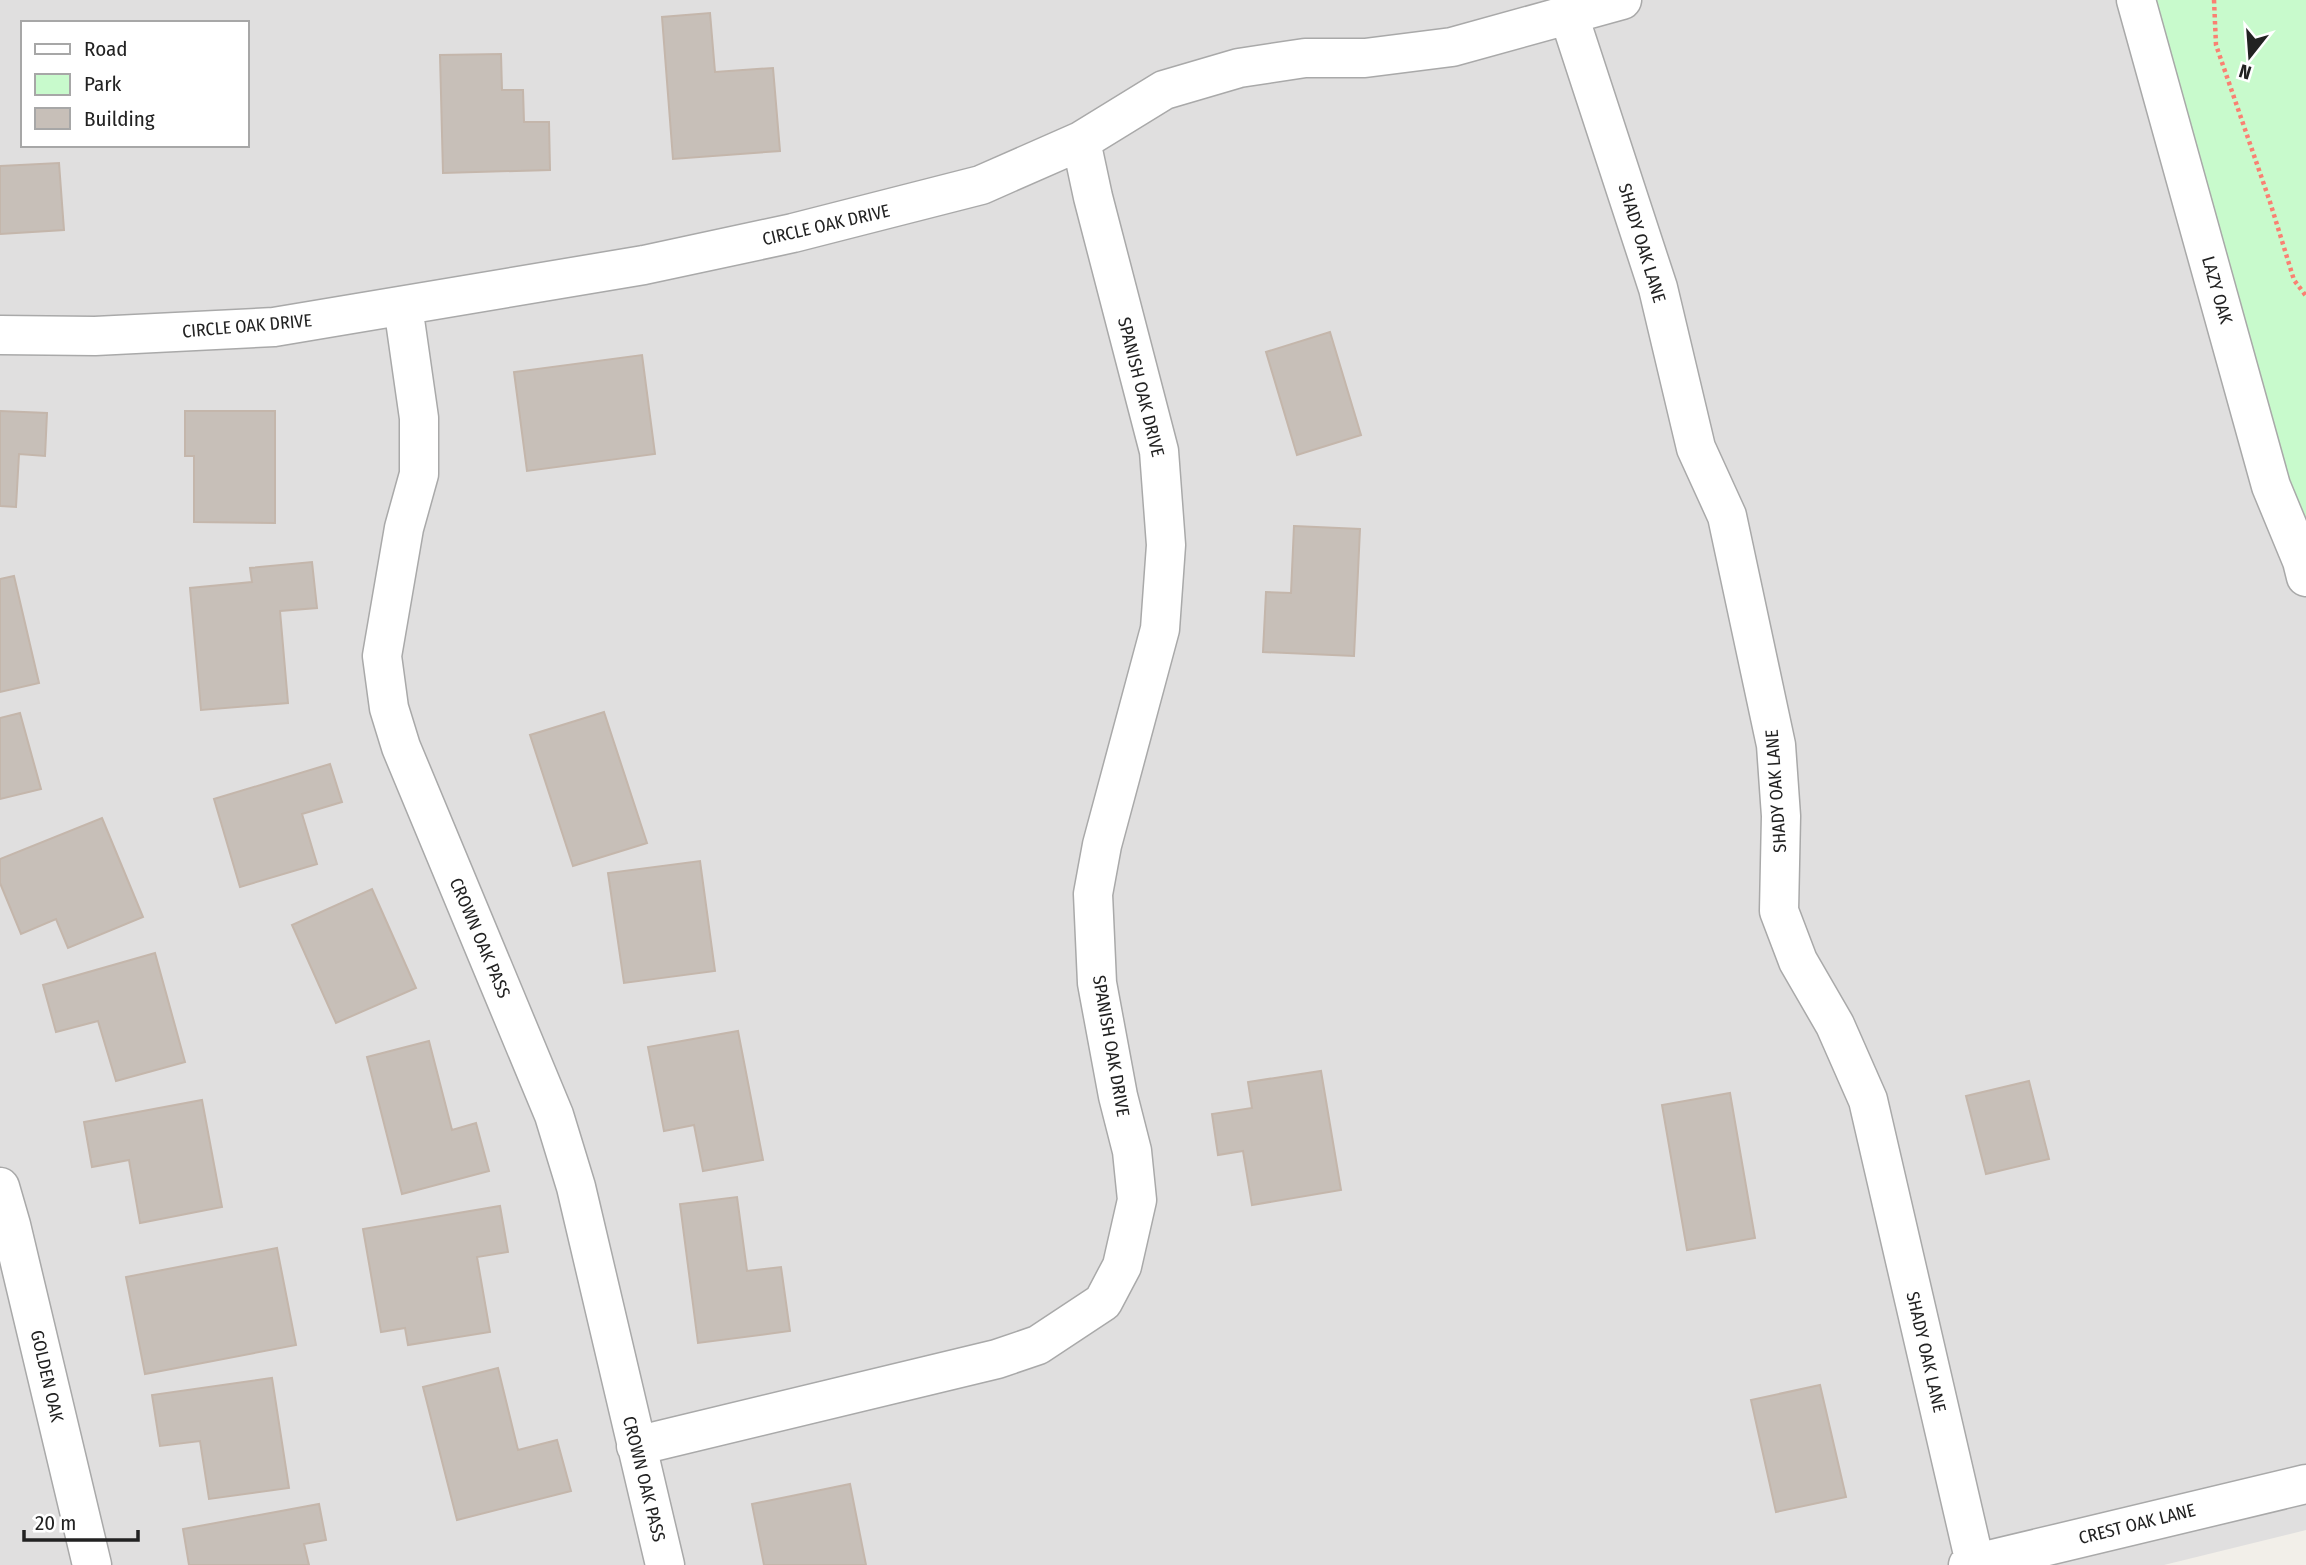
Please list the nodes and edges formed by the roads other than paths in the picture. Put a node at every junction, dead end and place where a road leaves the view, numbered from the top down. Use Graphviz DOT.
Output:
graph roads {
  1 [pos="1622,0"];
  2 [pos="2136,0"];
  3 [pos="1569,16"];
  4 [pos="1081,141"];
  5 [pos="404,306"];
  6 [pos="0,335"];
  7 [pos="2306,577"];
  8 [pos="0,1187"];
  9 [pos="636,1446"];
  10 [pos="2306,1484"];
  11 [pos="1972,1564"];
  12 [pos="92,1565"];
  13 [pos="665,1565"];
  1 -- 3 [label="street, CIRCLE OAK DRIVE"];
  2 -- 7 [label="street, LAZY OAK"];
  3 -- 4 [label="street, CIRCLE OAK DRIVE"];
  3 -- 11 [label="street, SHADY OAK LANE"];
  4 -- 5 [label="street, CIRCLE OAK DRIVE"];
  4 -- 9 [label="street, SPANISH OAK DRIVE"];
  5 -- 6 [label="street, CIRCLE OAK DRIVE"];
  5 -- 9 [label="street, CROWN OAK PASS"];
  8 -- 12 [label="street, GOLDEN OAK"];
  9 -- 13 [label="street, CROWN OAK PASS"];
  10 -- 11 [label="street, CREST OAK LANE"];
}
